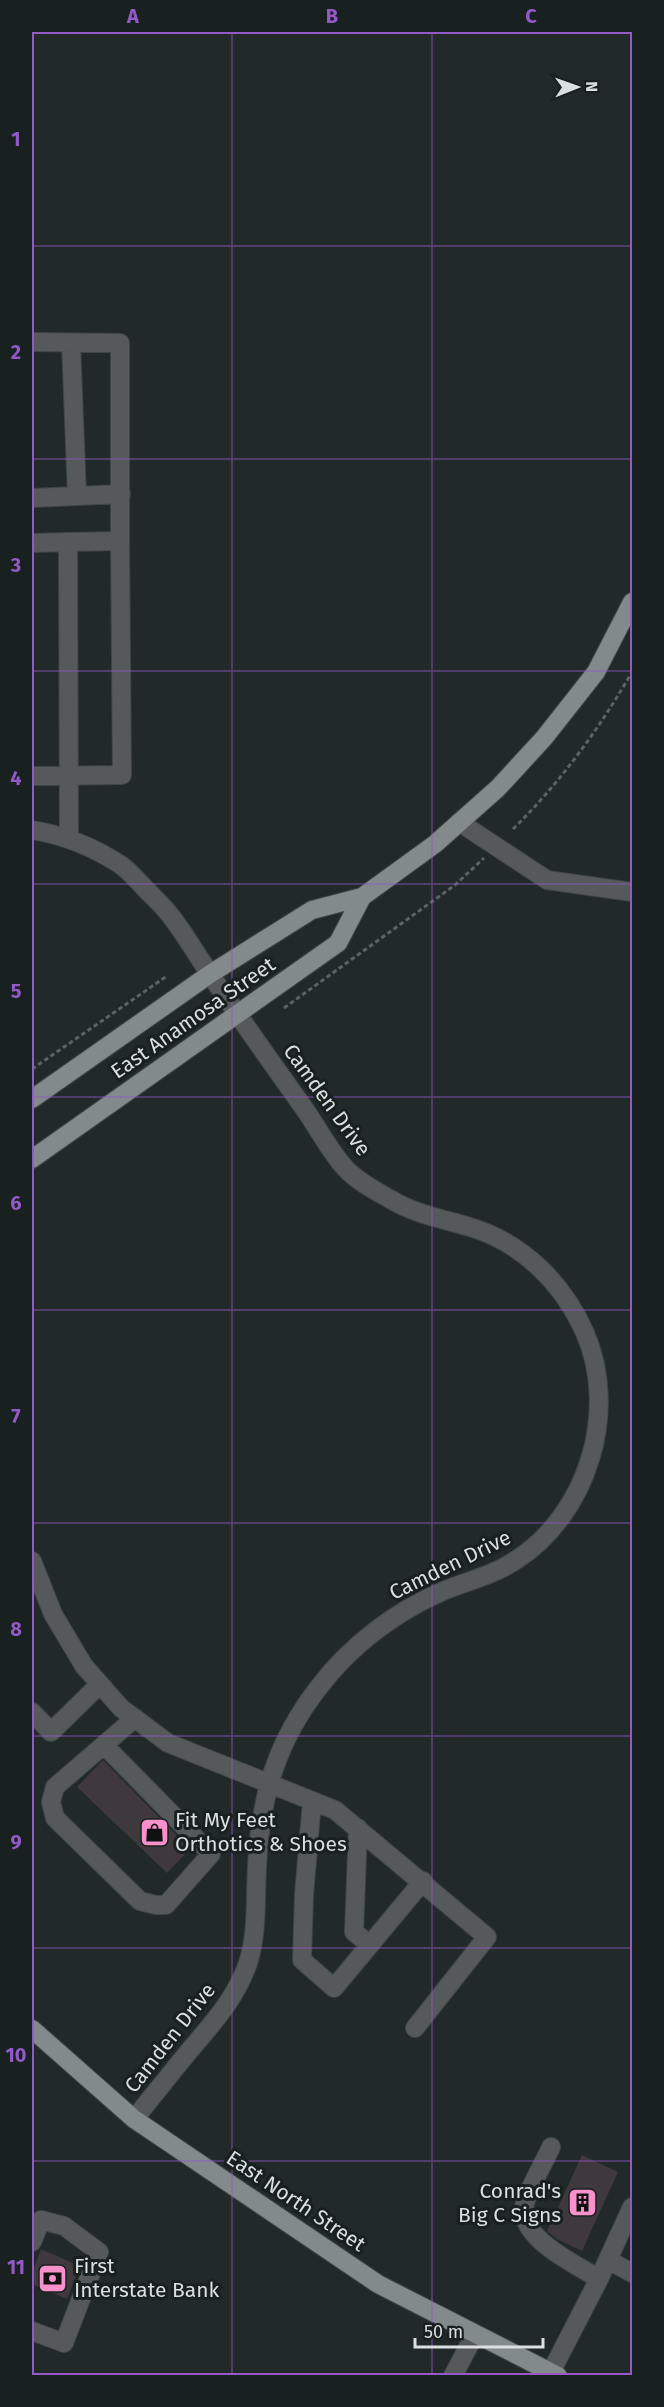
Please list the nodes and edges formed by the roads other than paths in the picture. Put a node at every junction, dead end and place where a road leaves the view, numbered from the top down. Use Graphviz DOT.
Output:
graph roads {
  1 [pos="32,342"];
  2 [pos="71,343"];
  3 [pos="121,494"];
  4 [pos="77,496"];
  5 [pos="32,498"];
  6 [pos="120,541"];
  7 [pos="68,542"];
  8 [pos="32,543"];
  9 [pos="633,602"];
  10 [pos="32,776"];
  11 [pos="69,777"];
  12 [pos="459,822"];
  13 [pos="32,830"];
  14 [pos="69,838"];
  15 [pos="633,892"];
  16 [pos="362,897"];
  17 [pos="210,974"];
  18 [pos="239,1015"];
  19 [pos="32,1099"];
  20 [pos="32,1159"];
  21 [pos="33,1571"];
  22 [pos="100,1684"];
  23 [pos="32,1712"];
  24 [pos="135,1718"];
  25 [pos="104,1745"];
  26 [pos="268,1782"];
  27 [pos="312,1800"];
  28 [pos="358,1828"];
  29 [pos="423,1881"];
  30 [pos="370,1945"];
  31 [pos="415,2028"];
  32 [pos="32,2029"];
  33 [pos="135,2119"];
  34 [pos="551,2147"];
  35 [pos="633,2207"];
  36 [pos="36,2222"];
  37 [pos="32,2242"];
  38 [pos="608,2260"];
  39 [pos="633,2272"];
  40 [pos="599,2278"];
  41 [pos="32,2331"];
  42 [pos="475,2334"];
  43 [pos="555,2374"];
  44 [pos="453,2376"];
  1 -- 2 [label="street"];
  2 -- 3 [label="street"];
  2 -- 4 [label="street"];
  3 -- 4 [label="street"];
  3 -- 6 [label="street"];
  4 -- 5 [label="street"];
  6 -- 7 [label="street"];
  6 -- 11 [label="street"];
  7 -- 8 [label="street"];
  7 -- 11 [label="street"];
  9 -- 12 [label="main road, East Anamosa Street"];
  10 -- 11 [label="street"];
  11 -- 14 [label="street"];
  12 -- 15 [label="street"];
  12 -- 16 [label="main road, East Anamosa Street"];
  13 -- 14 [label="street, Camden Drive"];
  14 -- 17 [label="street, Camden Drive"];
  16 -- 17 [label="main road, East Anamosa Street"];
  16 -- 18 [label="main road, East Anamosa Street"];
  17 -- 18 [label="street, Camden Drive"];
  17 -- 19 [label="main road, East Anamosa Street"];
  18 -- 20 [label="main road, East Anamosa Street"];
  18 -- 26 [label="street, Camden Drive"];
  21 -- 22 [label="street"];
  22 -- 23 [label="street"];
  22 -- 24 [label="street"];
  24 -- 25 [label="street"];
  24 -- 26 [label="street"];
  25 -- 25 [label="street"];
  26 -- 27 [label="street"];
  26 -- 33 [label="street, Camden Drive"];
  27 -- 28 [label="street"];
  27 -- 30 [label="street"];
  28 -- 29 [label="street"];
  28 -- 30 [label="street"];
  29 -- 30 [label="street"];
  29 -- 31 [label="street"];
  32 -- 33 [label="main road, East North Street"];
  33 -- 42 [label="main road, East North Street"];
  34 -- 40 [label="street"];
  35 -- 38 [label="street"];
  36 -- 37 [label="street"];
  36 -- 41 [label="street"];
  38 -- 39 [label="street"];
  38 -- 40 [label="street"];
  40 -- 43 [label="street"];
  42 -- 43 [label="main road, East North Street"];
  42 -- 44 [label="street"];
}
